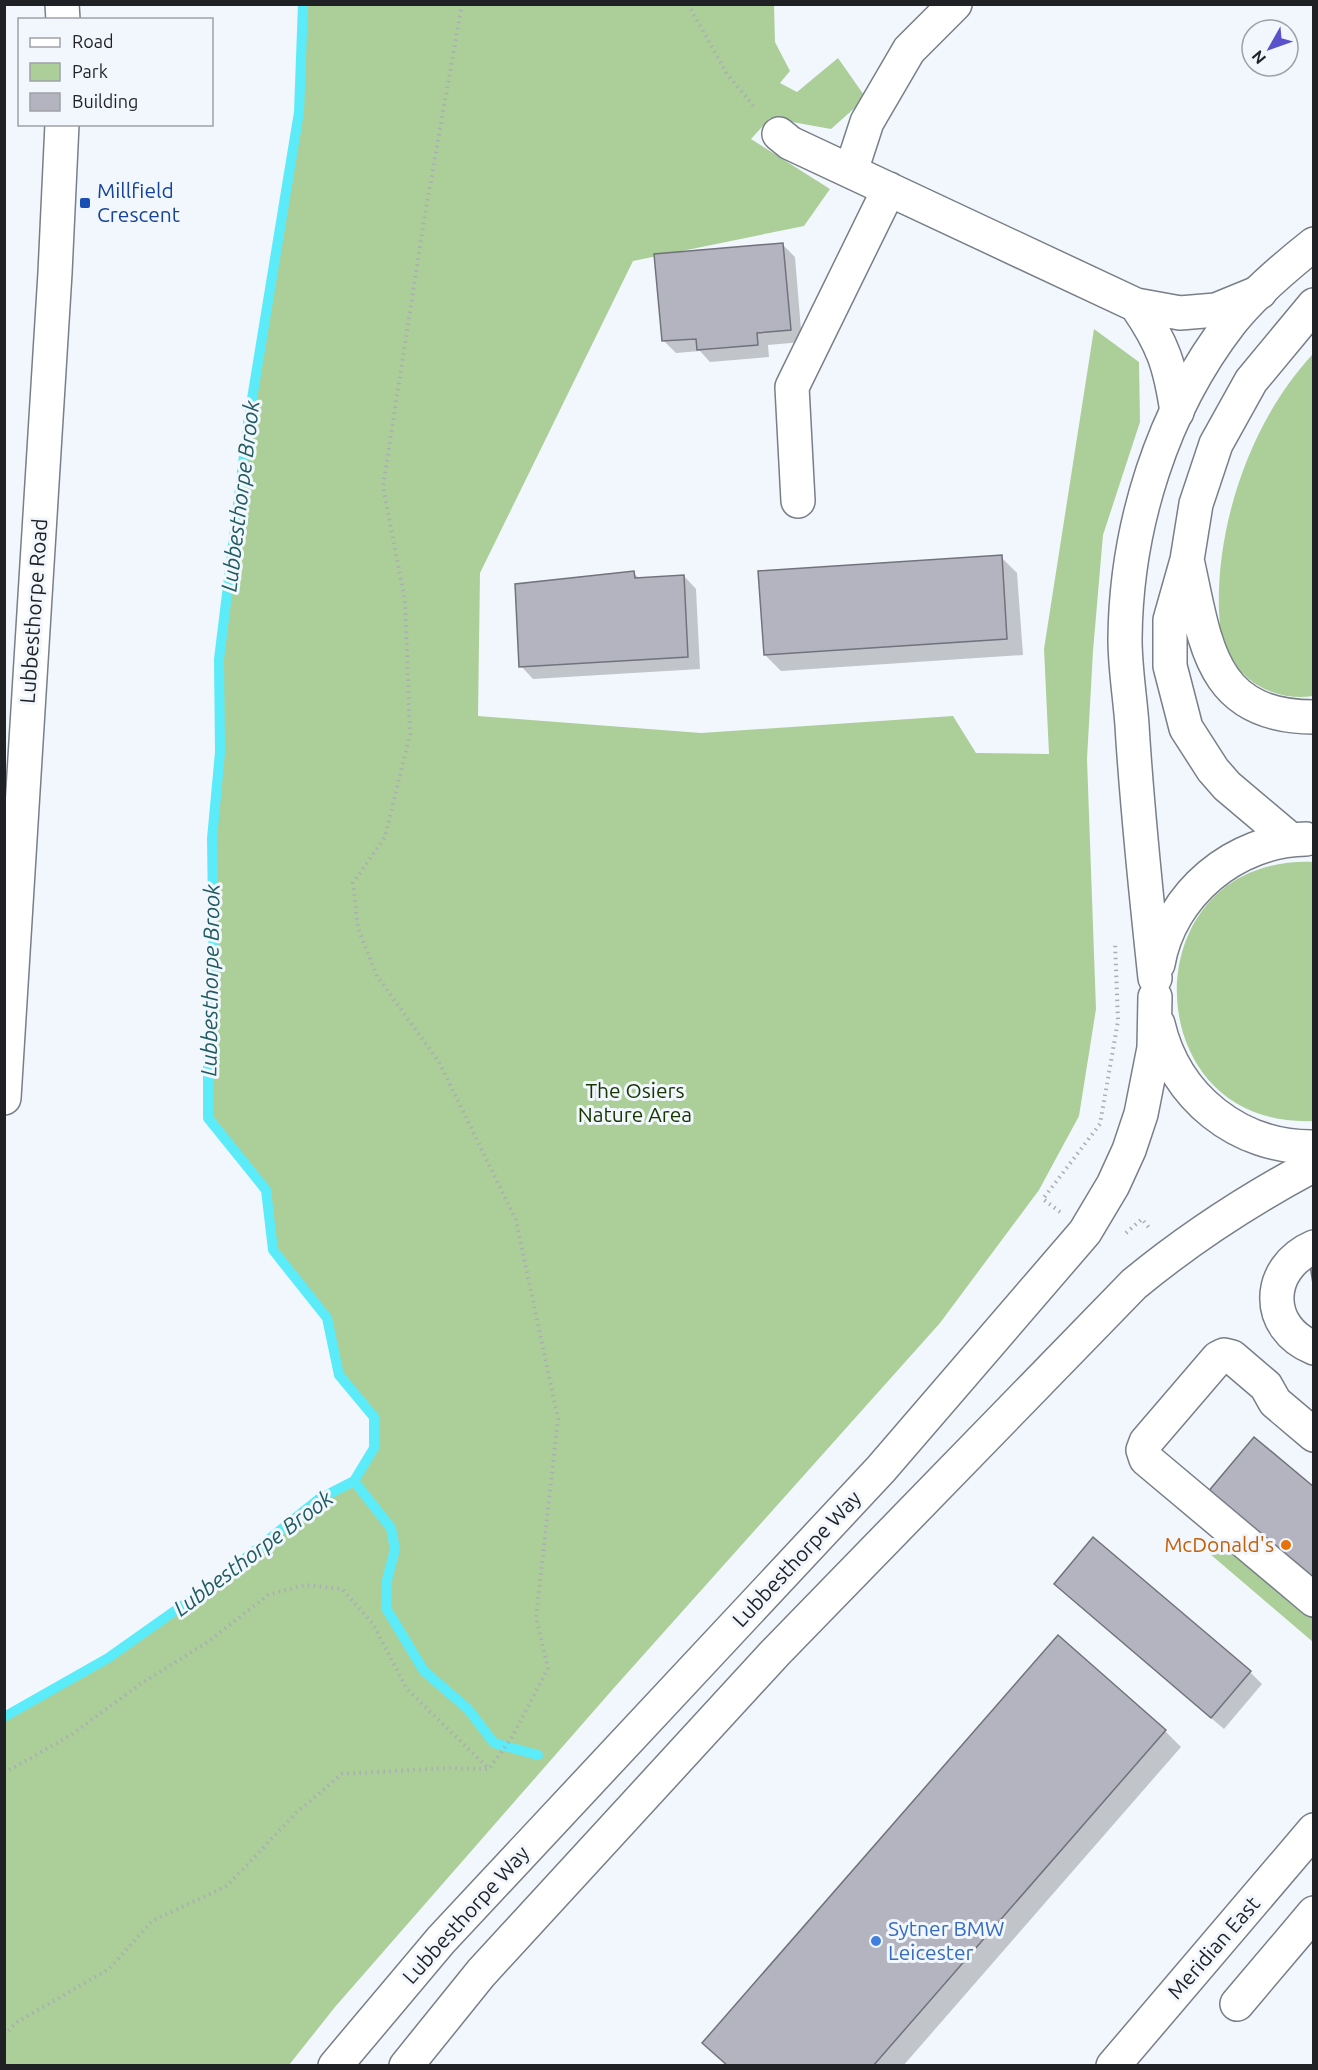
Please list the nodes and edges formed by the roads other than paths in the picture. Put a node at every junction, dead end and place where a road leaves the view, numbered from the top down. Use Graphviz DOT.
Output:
graph roads {
  1 [pos="955,4"];
  2 [pos="62,126"];
  3 [pos="779,134"];
  4 [pos="851,171"];
  5 [pos="889,189"];
  6 [pos="1314,244"];
  7 [pos="1260,292"];
  8 [pos="1314,305"];
  9 [pos="1136,306"];
  10 [pos="1177,412"];
  11 [pos="798,501"];
  12 [pos="1187,560"];
  13 [pos="1314,717"];
  14 [pos="1305,838"];
  15 [pos="1155,987"];
  16 [pos="4,1098"];
  17 [pos="1314,1147"];
  18 [pos="1314,1165"];
  19 [pos="1314,1246"];
  20 [pos="1314,1348"];
  21 [pos="1314,1435"];
  22 [pos="1314,1600"];
  23 [pos="1314,1830"];
  24 [pos="1314,1912"];
  25 [pos="1237,2004"];
  26 [pos="335,2066"];
  27 [pos="405,2066"];
  28 [pos="1113,2066"];
  1 -- 4 [label="main road"];
  2 -- 16 [label="main road, Lubbesthorpe Road"];
  3 -- 4 [label="main road"];
  4 -- 5 [label="main road"];
  5 -- 9 [label="main road"];
  5 -- 11 [label="main road"];
  6 -- 7 [label="main road"];
  7 -- 9 [label="main road"];
  7 -- 10 [label="main road"];
  8 -- 12 [label="main road"];
  9 -- 10 [label="main road"];
  10 -- 15 [label="main road"];
  12 -- 13 [label="main road"];
  12 -- 14 [label="main road"];
  14 -- 15 [label="main road"];
  15 -- 17 [label="main road"];
  15 -- 26 [label="main road, Lubbesthorpe Way"];
  18 -- 27 [label="main road"];
  19 -- 20 [label="main road"];
  21 -- 22 [label="main road"];
  23 -- 28 [label="main road, Meridian East"];
  24 -- 25 [label="main road"];
}
